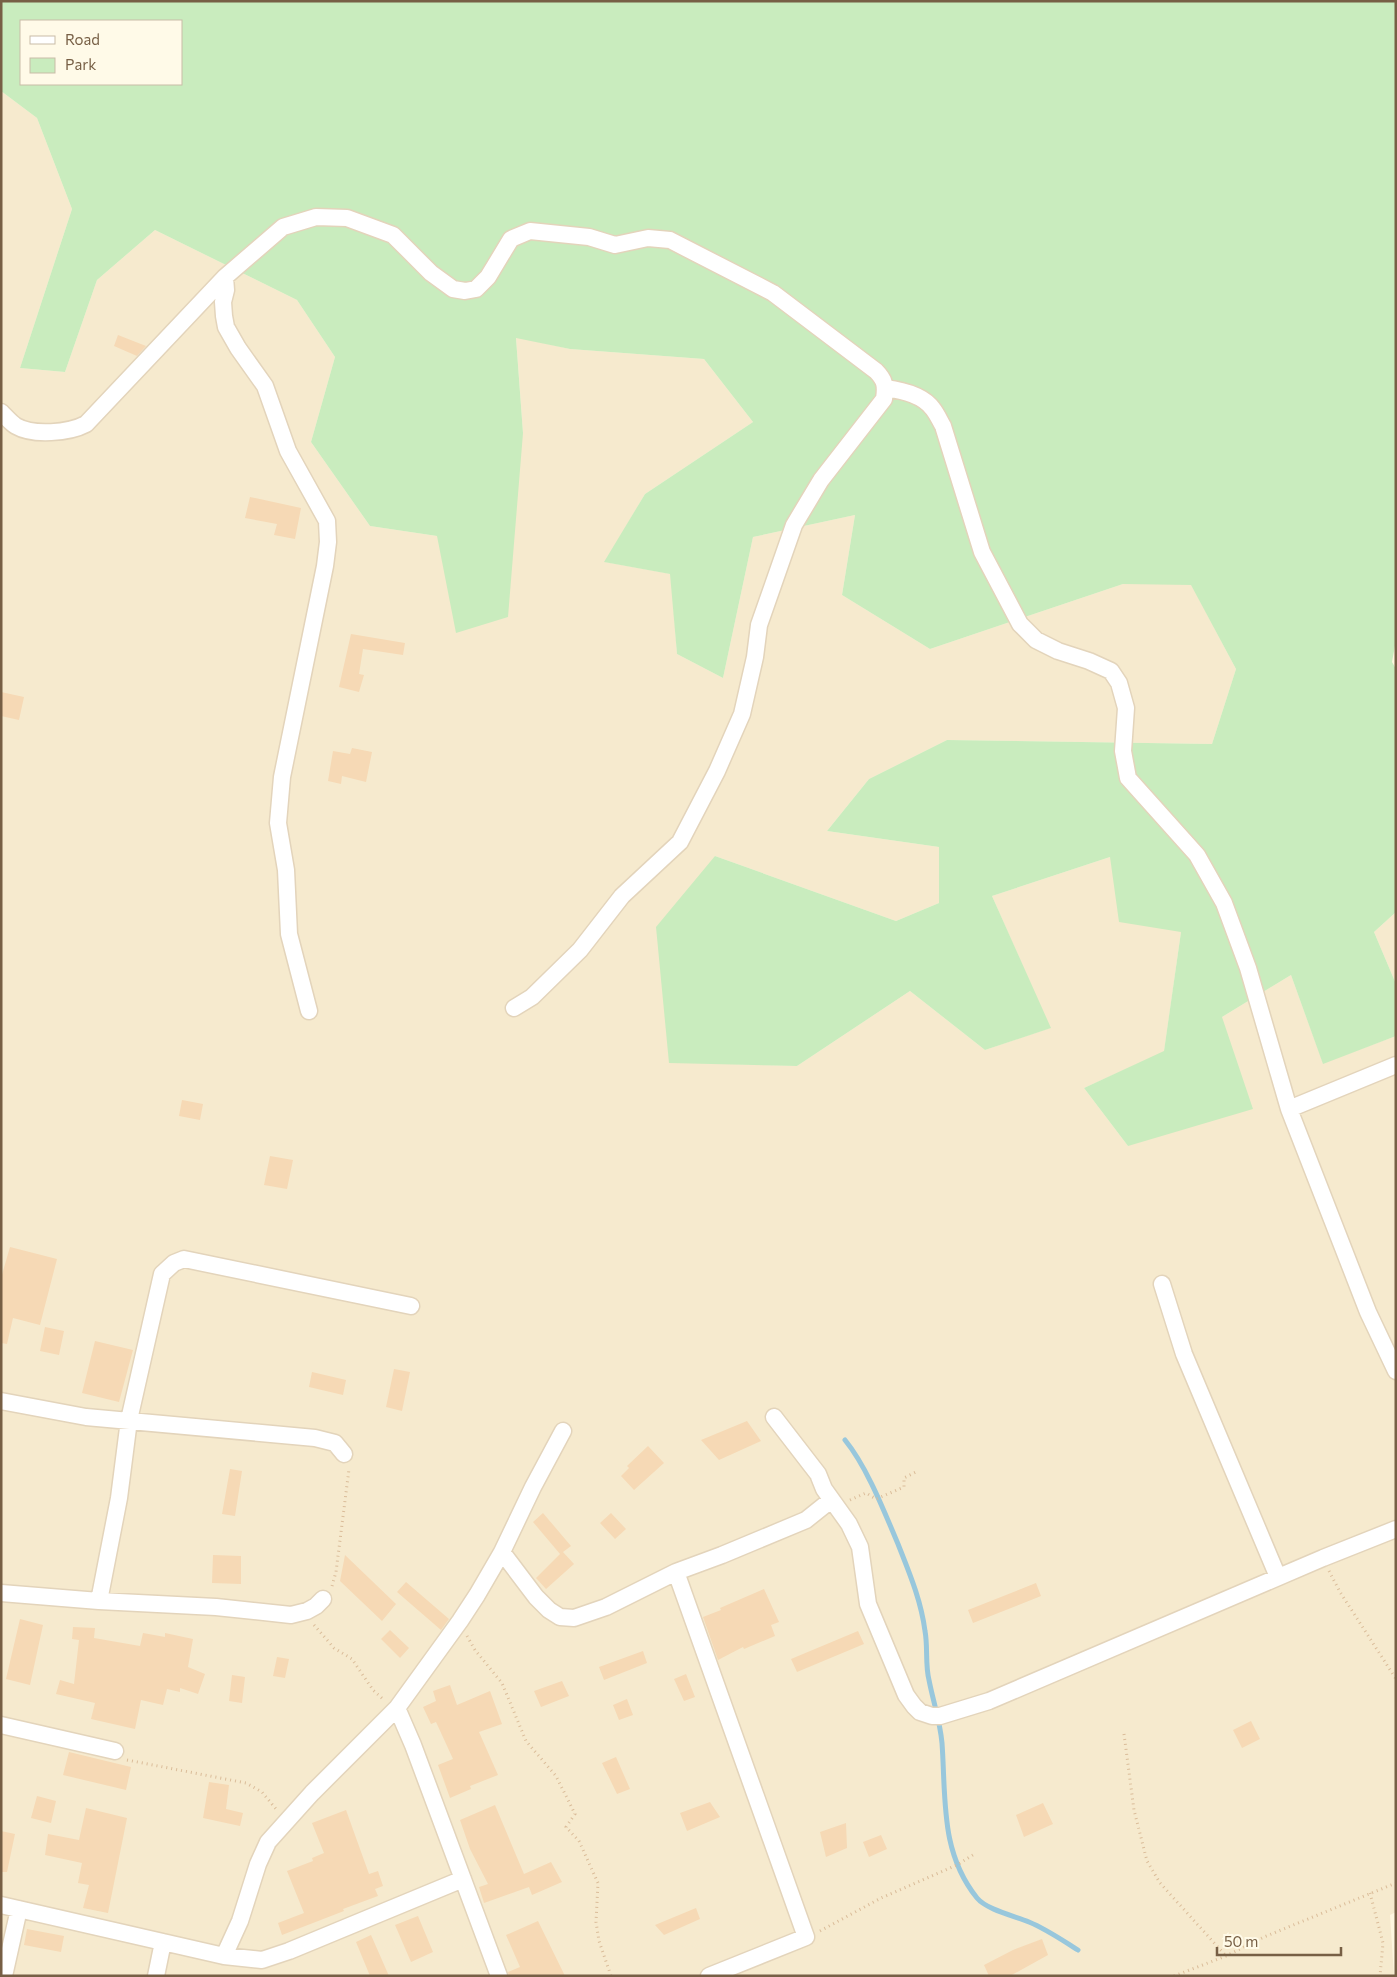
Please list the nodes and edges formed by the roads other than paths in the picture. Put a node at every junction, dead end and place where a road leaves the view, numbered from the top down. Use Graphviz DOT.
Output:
graph roads {
  1 [pos="225,276"];
  2 [pos="886,388"];
  3 [pos="1,412"];
  4 [pos="514,1008"];
  5 [pos="309,1011"];
  6 [pos="1396,1065"];
  7 [pos="1289,1109"];
  8 [pos="1162,1284"];
  9 [pos="411,1306"];
  10 [pos="1396,1370"];
  11 [pos="1,1401"];
  12 [pos="774,1417"];
  13 [pos="129,1420"];
  14 [pos="563,1431"];
  15 [pos="344,1454"];
  16 [pos="831,1500"];
  17 [pos="1396,1529"];
  18 [pos="502,1552"];
  19 [pos="676,1572"];
  20 [pos="1278,1577"];
  21 [pos="1,1593"];
  22 [pos="323,1599"];
  23 [pos="99,1601"];
  24 [pos="397,1708"];
  25 [pos="1,1725"];
  26 [pos="115,1751"];
  27 [pos="463,1879"];
  28 [pos="1,1905"];
  29 [pos="18,1909"];
  30 [pos="164,1942"];
  31 [pos="224,1956"];
  32 [pos="4,1976"];
  33 [pos="156,1976"];
  34 [pos="500,1976"];
  35 [pos="709,1976"];
  1 -- 2 [label="street"];
  1 -- 3 [label="street"];
  1 -- 5 [label="street"];
  2 -- 4 [label="street"];
  2 -- 7 [label="street"];
  6 -- 7 [label="street"];
  7 -- 10 [label="street"];
  8 -- 20 [label="street"];
  9 -- 13 [label="street"];
  11 -- 13 [label="street"];
  12 -- 16 [label="street"];
  13 -- 15 [label="street"];
  13 -- 23 [label="street"];
  14 -- 18 [label="street"];
  16 -- 19 [label="street"];
  16 -- 20 [label="street"];
  17 -- 20 [label="street"];
  18 -- 19 [label="street"];
  18 -- 24 [label="street"];
  19 -- 35 [label="street"];
  21 -- 23 [label="street"];
  22 -- 23 [label="street"];
  24 -- 27 [label="street"];
  24 -- 31 [label="street"];
  25 -- 26 [label="street"];
  27 -- 31 [label="street"];
  27 -- 34 [label="street"];
  28 -- 29 [label="street"];
  29 -- 30 [label="street"];
  29 -- 32 [label="street"];
  30 -- 31 [label="street"];
  30 -- 33 [label="street"];
}
